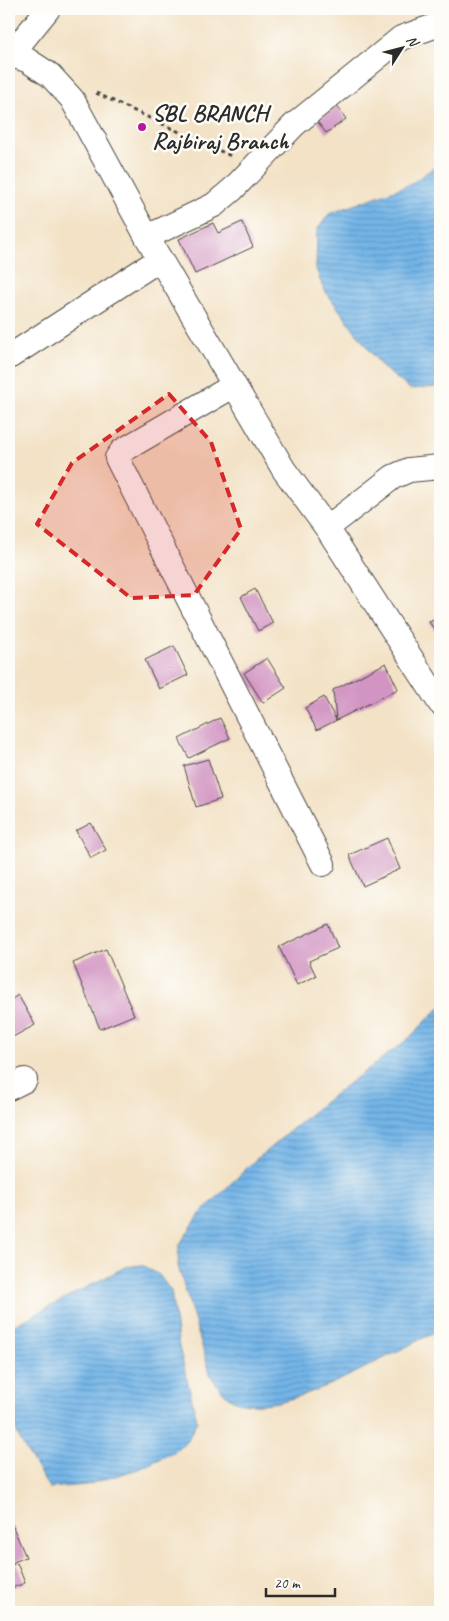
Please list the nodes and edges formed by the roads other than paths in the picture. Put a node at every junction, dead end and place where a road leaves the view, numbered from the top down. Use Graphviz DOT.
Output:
graph roads {
  1 [pos="48,9"];
  2 [pos="440,24"];
  3 [pos="10,56"];
  4 [pos="147,237"];
  5 [pos="160,259"];
  6 [pos="9,357"];
  7 [pos="233,386"];
  8 [pos="440,467"];
  9 [pos="327,528"];
  10 [pos="440,703"];
  11 [pos="323,864"];
  1 -- 3 [label="street"];
  2 -- 4 [label="street"];
  3 -- 4 [label="street"];
  4 -- 5 [label="street"];
  5 -- 6 [label="street"];
  5 -- 7 [label="street"];
  7 -- 9 [label="street"];
  7 -- 11 [label="street"];
  8 -- 9 [label="street"];
  9 -- 10 [label="street"];
}
